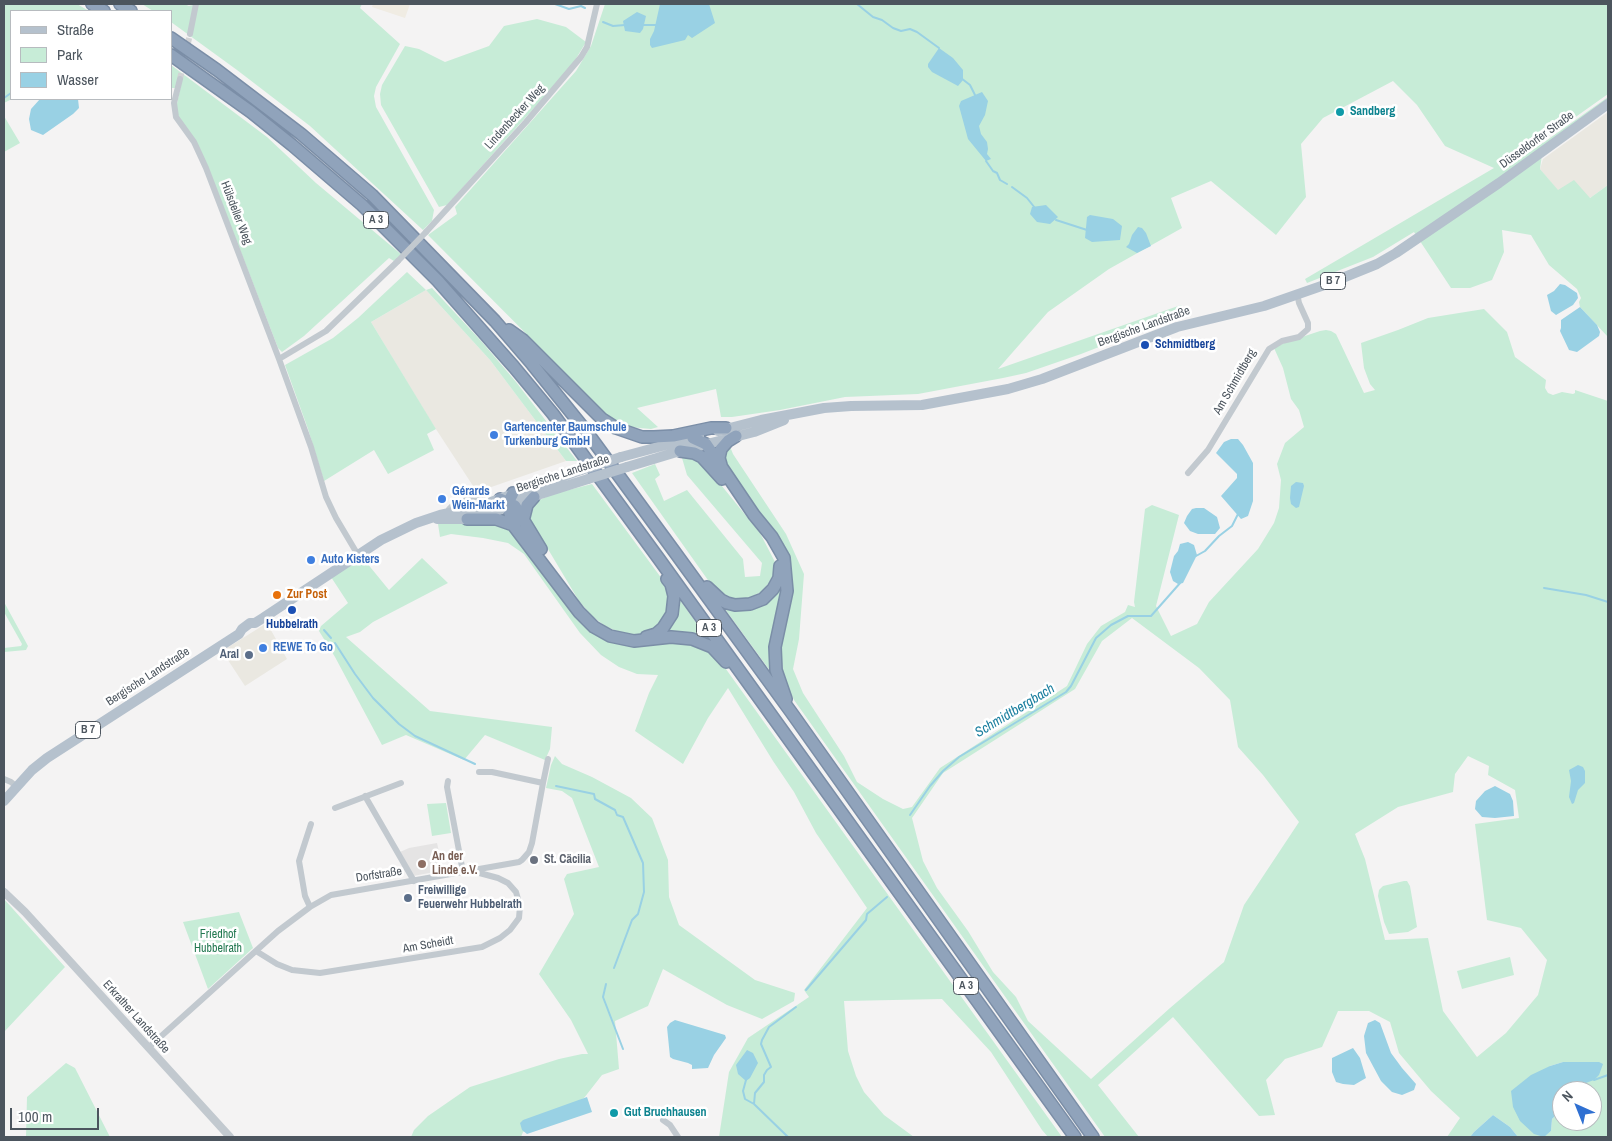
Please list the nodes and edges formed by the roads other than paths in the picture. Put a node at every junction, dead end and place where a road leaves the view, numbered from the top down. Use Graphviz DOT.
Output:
graph roads {
  1 [pos="196,4"];
  2 [pos="598,4"];
  3 [pos="190,34"];
  4 [pos="172,39"];
  5 [pos="172,56"];
  6 [pos="180,79"];
  7 [pos="1608,104"];
  8 [pos="1481,195"];
  9 [pos="1297,292"];
  10 [pos="496,321"];
  11 [pos="280,359"];
  12 [pos="794,415"];
  13 [pos="726,428"];
  14 [pos="736,436"];
  15 [pos="693,438"];
  16 [pos="706,444"];
  17 [pos="680,451"];
  18 [pos="722,467"];
  19 [pos="1188,473"];
  20 [pos="534,497"];
  21 [pos="508,501"];
  22 [pos="485,504"];
  23 [pos="452,516"];
  24 [pos="470,518"];
  25 [pos="518,523"];
  26 [pos="674,550"];
  27 [pos="358,555"];
  28 [pos="659,559"];
  29 [pos="759,697"];
  30 [pos="791,712"];
  31 [pos="548,759"];
  32 [pos="478,772"];
  33 [pos="4,779"];
  34 [pos="448,781"];
  35 [pos="401,783"];
  36 [pos="544,783"];
  37 [pos="17,787"];
  38 [pos="365,796"];
  39 [pos="4,802"];
  40 [pos="335,808"];
  41 [pos="311,824"];
  42 [pos="466,871"];
  43 [pos="414,881"];
  44 [pos="4,886"];
  45 [pos="4,892"];
  46 [pos="310,907"];
  47 [pos="25,912"];
  48 [pos="256,951"];
  49 [pos="148,1048"];
  50 [pos="663,1120"];
  51 [pos="230,1137"];
  52 [pos="678,1137"];
  53 [pos="1075,1137"];
  54 [pos="1093,1137"];
  1 -- 3 [label="street"];
  2 -- 11 [label="street, Lindenbecker Weg, bridge"];
  4 -- 10 [label="highway, A 3"];
  5 -- 28 [label="highway, A 3"];
  6 -- 11 [label="street, Hülsdeller Weg"];
  7 -- 8 [label="main road, Düsseldorfer Straße / B 7"];
  8 -- 9 [label="main road, Bergische Landstraße / B 7"];
  9 -- 12 [label="main road, Bergische Landstraße / B 7"];
  9 -- 19 [label="street, Am Schmidtberg"];
  10 -- 13 [label="highway"];
  10 -- 26 [label="highway, A 3"];
  11 -- 27 [label="street, Hülsdeller Weg"];
  12 -- 13 [label="main road, Bergische Landstraße / B 7"];
  12 -- 14 [label="main road, Bergische Landstraße / B 7"];
  13 -- 15 [label="main road, Bergische Landstraße / B 7"];
  14 -- 16 [label="main road, Bergische Landstraße / B 7"];
  14 -- 18 [label="highway"];
  15 -- 16 [label="highway"];
  15 -- 21 [label="main road, Bergische Landstraße / B 7, bridge"];
  16 -- 17 [label="main road, Bergische Landstraße / B 7"];
  16 -- 18 [label="highway"];
  17 -- 20 [label="main road, Bergische Landstraße / B 7, bridge"];
  17 -- 26 [label="highway"];
  18 -- 30 [label="highway"];
  20 -- 21 [label="main road, Bergische Landstraße / B 7"];
  20 -- 25 [label="highway"];
  21 -- 22 [label="main road, Bergische Landstraße / B 7"];
  21 -- 24 [label="main road, Bergische Landstraße / B 7"];
  21 -- 25 [label="highway"];
  22 -- 23 [label="main road, Bergische Landstraße / B 7"];
  22 -- 24 [label="main road"];
  23 -- 24 [label="main road, Bergische Landstraße / B 7"];
  23 -- 27 [label="main road, Bergische Landstraße / B 7"];
  24 -- 25 [label="highway"];
  25 -- 28 [label="highway"];
  25 -- 29 [label="highway"];
  26 -- 30 [label="highway, A 3"];
  27 -- 37 [label="main road, Bergische Landstraße / B 7"];
  28 -- 29 [label="highway, A 3"];
  29 -- 53 [label="highway, A 3"];
  30 -- 54 [label="highway, A 3"];
  31 -- 36 [label="street, Dorfstraße"];
  32 -- 36 [label="street"];
  33 -- 37 [label="street"];
  34 -- 42 [label="street"];
  35 -- 38 [label="street"];
  36 -- 42 [label="street, Dorfstraße"];
  37 -- 39 [label="main road, Bergische Landstraße / B 7"];
  38 -- 40 [label="street"];
  38 -- 43 [label="street"];
  41 -- 46 [label="street"];
  42 -- 43 [label="street, Dorfstraße"];
  42 -- 48 [label="street, Am Scheidt"];
  43 -- 46 [label="street, Dorfstraße"];
  44 -- 47 [label="street, Erkrather Landstraße"];
  45 -- 47 [label="street, Erkrather Landstraße"];
  46 -- 48 [label="street, Dorfstraße"];
  47 -- 49 [label="street, Erkrather Landstraße"];
  48 -- 49 [label="street, Dorfstraße"];
  49 -- 51 [label="street, Erkrather Landstraße"];
  50 -- 52 [label="street"];
}
